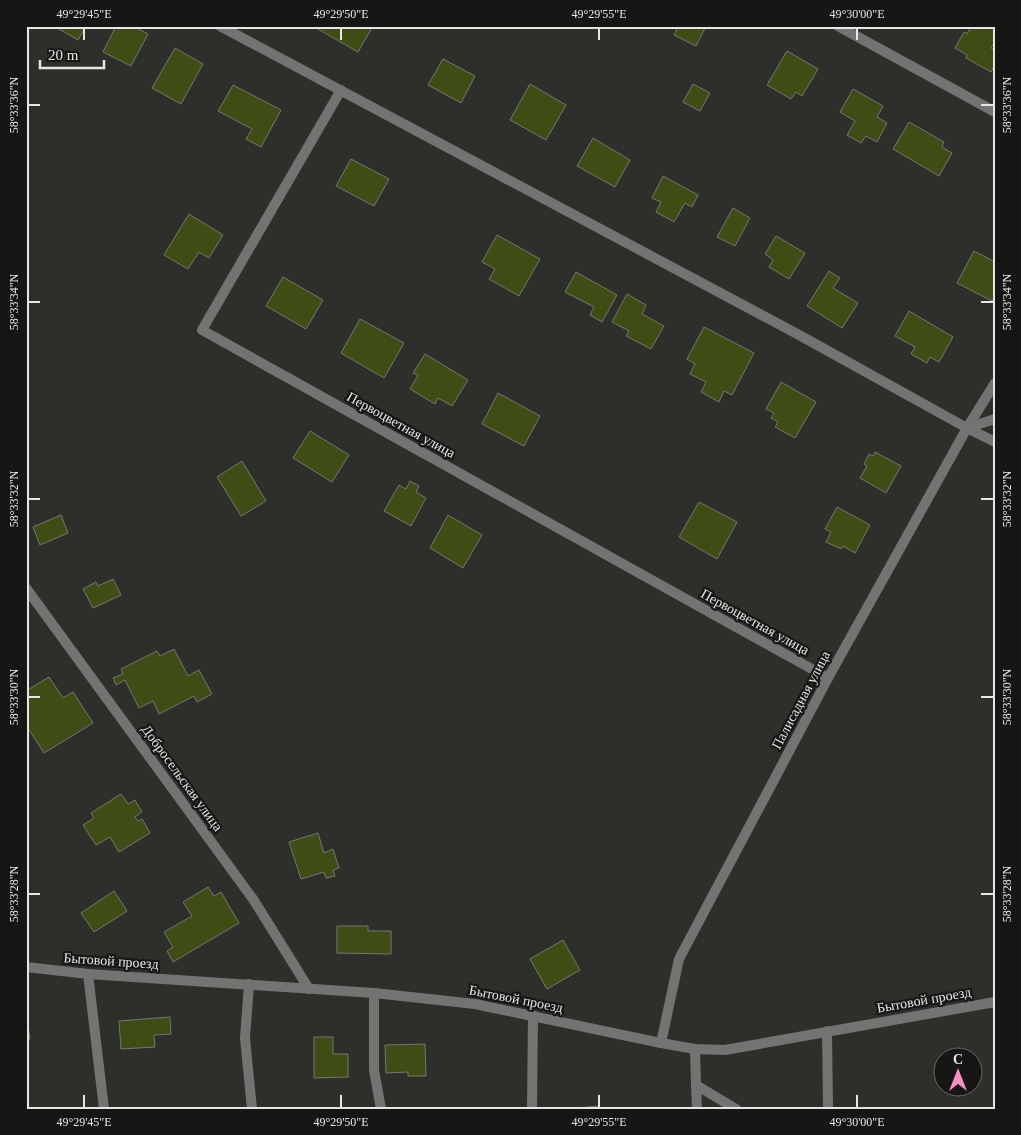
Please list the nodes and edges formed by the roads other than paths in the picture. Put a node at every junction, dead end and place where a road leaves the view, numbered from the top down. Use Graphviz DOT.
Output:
graph roads {
  1 [pos="220,26"];
  2 [pos="838,26"];
  3 [pos="341,90"];
  4 [pos="995,112"];
  5 [pos="995,383"];
  6 [pos="995,419"];
  7 [pos="967,428"];
  8 [pos="995,442"];
  9 [pos="26,588"];
  10 [pos="828,678"];
  11 [pos="26,967"];
  12 [pos="88,974"];
  13 [pos="249,984"];
  14 [pos="309,989"];
  15 [pos="374,993"];
  16 [pos="995,1002"];
  17 [pos="533,1015"];
  18 [pos="827,1031"];
  19 [pos="661,1043"];
  20 [pos="695,1049"];
  21 [pos="696,1085"];
  22 [pos="104,1109"];
  23 [pos="252,1109"];
  24 [pos="381,1109"];
  25 [pos="532,1109"];
  26 [pos="697,1109"];
  27 [pos="736,1109"];
  28 [pos="828,1109"];
  1 -- 3 [label="street"];
  2 -- 4 [label="street"];
  3 -- 7 [label="street"];
  3 -- 10 [label="street, Первоцветная улица"];
  5 -- 7 [label="street, Палисадная улица"];
  6 -- 7 [label="street"];
  7 -- 8 [label="street"];
  7 -- 10 [label="street, Палисадная улица"];
  9 -- 14 [label="street, Добросельская улица"];
  10 -- 19 [label="street, Палисадная улица"];
  11 -- 12 [label="street, Бытовой проезд"];
  12 -- 13 [label="street, Бытовой проезд"];
  12 -- 22 [label="street"];
  13 -- 14 [label="street, Бытовой проезд"];
  13 -- 23 [label="street"];
  14 -- 15 [label="street, Бытовой проезд"];
  15 -- 17 [label="street, Бытовой проезд"];
  15 -- 24 [label="street"];
  16 -- 18 [label="street, Бытовой проезд"];
  17 -- 19 [label="street, Бытовой проезд"];
  17 -- 25 [label="street"];
  18 -- 20 [label="street, Бытовой проезд"];
  18 -- 28 [label="street"];
  19 -- 20 [label="street, Бытовой проезд"];
  20 -- 21 [label="street"];
  21 -- 26 [label="street"];
  21 -- 27 [label="street"];
}
